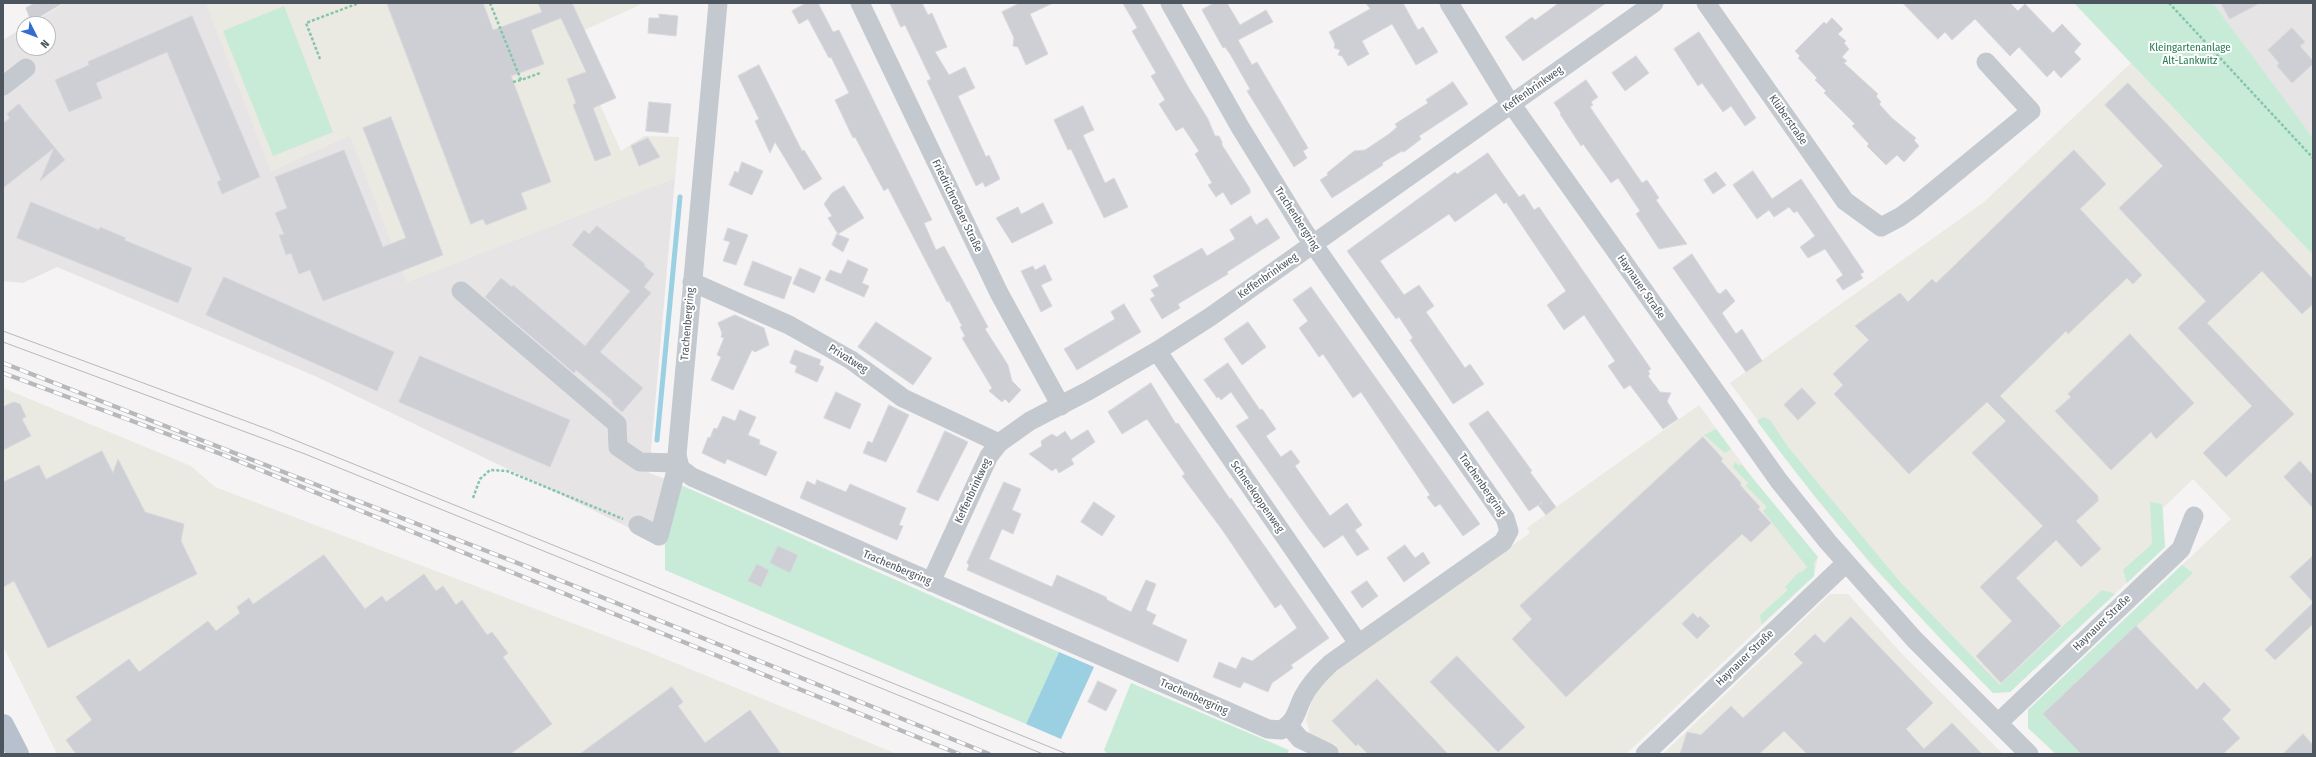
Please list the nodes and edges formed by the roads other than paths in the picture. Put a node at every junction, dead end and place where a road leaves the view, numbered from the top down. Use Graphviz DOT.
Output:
graph roads {
  1 [pos="718,3"];
  2 [pos="860,3"];
  3 [pos="1170,3"];
  4 [pos="1449,3"];
  5 [pos="1654,3"];
  6 [pos="1706,3"];
  7 [pos="1986,62"];
  8 [pos="26,68"];
  9 [pos="3,86"];
  10 [pos="1512,104"];
  11 [pos="1313,244"];
  12 [pos="692,282"];
  13 [pos="461,291"];
  14 [pos="1157,351"];
  15 [pos="1061,406"];
  16 [pos="999,443"];
  17 [pos="678,463"];
  18 [pos="2194,516"];
  19 [pos="638,525"];
  20 [pos="1846,562"];
  21 [pos="931,582"];
  22 [pos="1358,643"];
  23 [pos="1998,723"];
  24 [pos="3,725"];
  25 [pos="1289,726"];
  26 [pos="1329,753"];
  27 [pos="18,754"];
  28 [pos="1645,754"];
  29 [pos="2029,754"];
  1 -- 12 [label="street, Trachenbergring"];
  2 -- 15 [label="street, Friedrichrodaer Straße"];
  3 -- 11 [label="street, Trachenbergring"];
  4 -- 10 [label="street, Haynauer Straße"];
  5 -- 10 [label="street, Keffenbrinkweg"];
  6 -- 7 [label="street, Klüberstraße"];
  8 -- 9 [label="street"];
  10 -- 11 [label="street, Keffenbrinkweg"];
  10 -- 20 [label="street, Haynauer Straße"];
  11 -- 14 [label="street, Keffenbrinkweg"];
  11 -- 22 [label="street, Trachenbergring"];
  12 -- 16 [label="street, Privatweg"];
  12 -- 17 [label="street, Trachenbergring"];
  13 -- 17 [label="street"];
  14 -- 15 [label="street, Keffenbrinkweg"];
  14 -- 22 [label="street, Schneekoppenweg"];
  15 -- 16 [label="street, Keffenbrinkweg"];
  16 -- 21 [label="street, Keffenbrinkweg"];
  17 -- 19 [label="street"];
  17 -- 21 [label="street, Trachenbergring"];
  18 -- 23 [label="street, Haynauer Straße"];
  20 -- 23 [label="street, Haynauer Straße"];
  20 -- 28 [label="street, Haynauer Straße"];
  21 -- 25 [label="street, Trachenbergring"];
  22 -- 25 [label="street, Trachenbergring"];
  23 -- 29 [label="street, Haynauer Straße"];
  24 -- 27 [label="main road"];
  25 -- 26 [label="street"];
}
